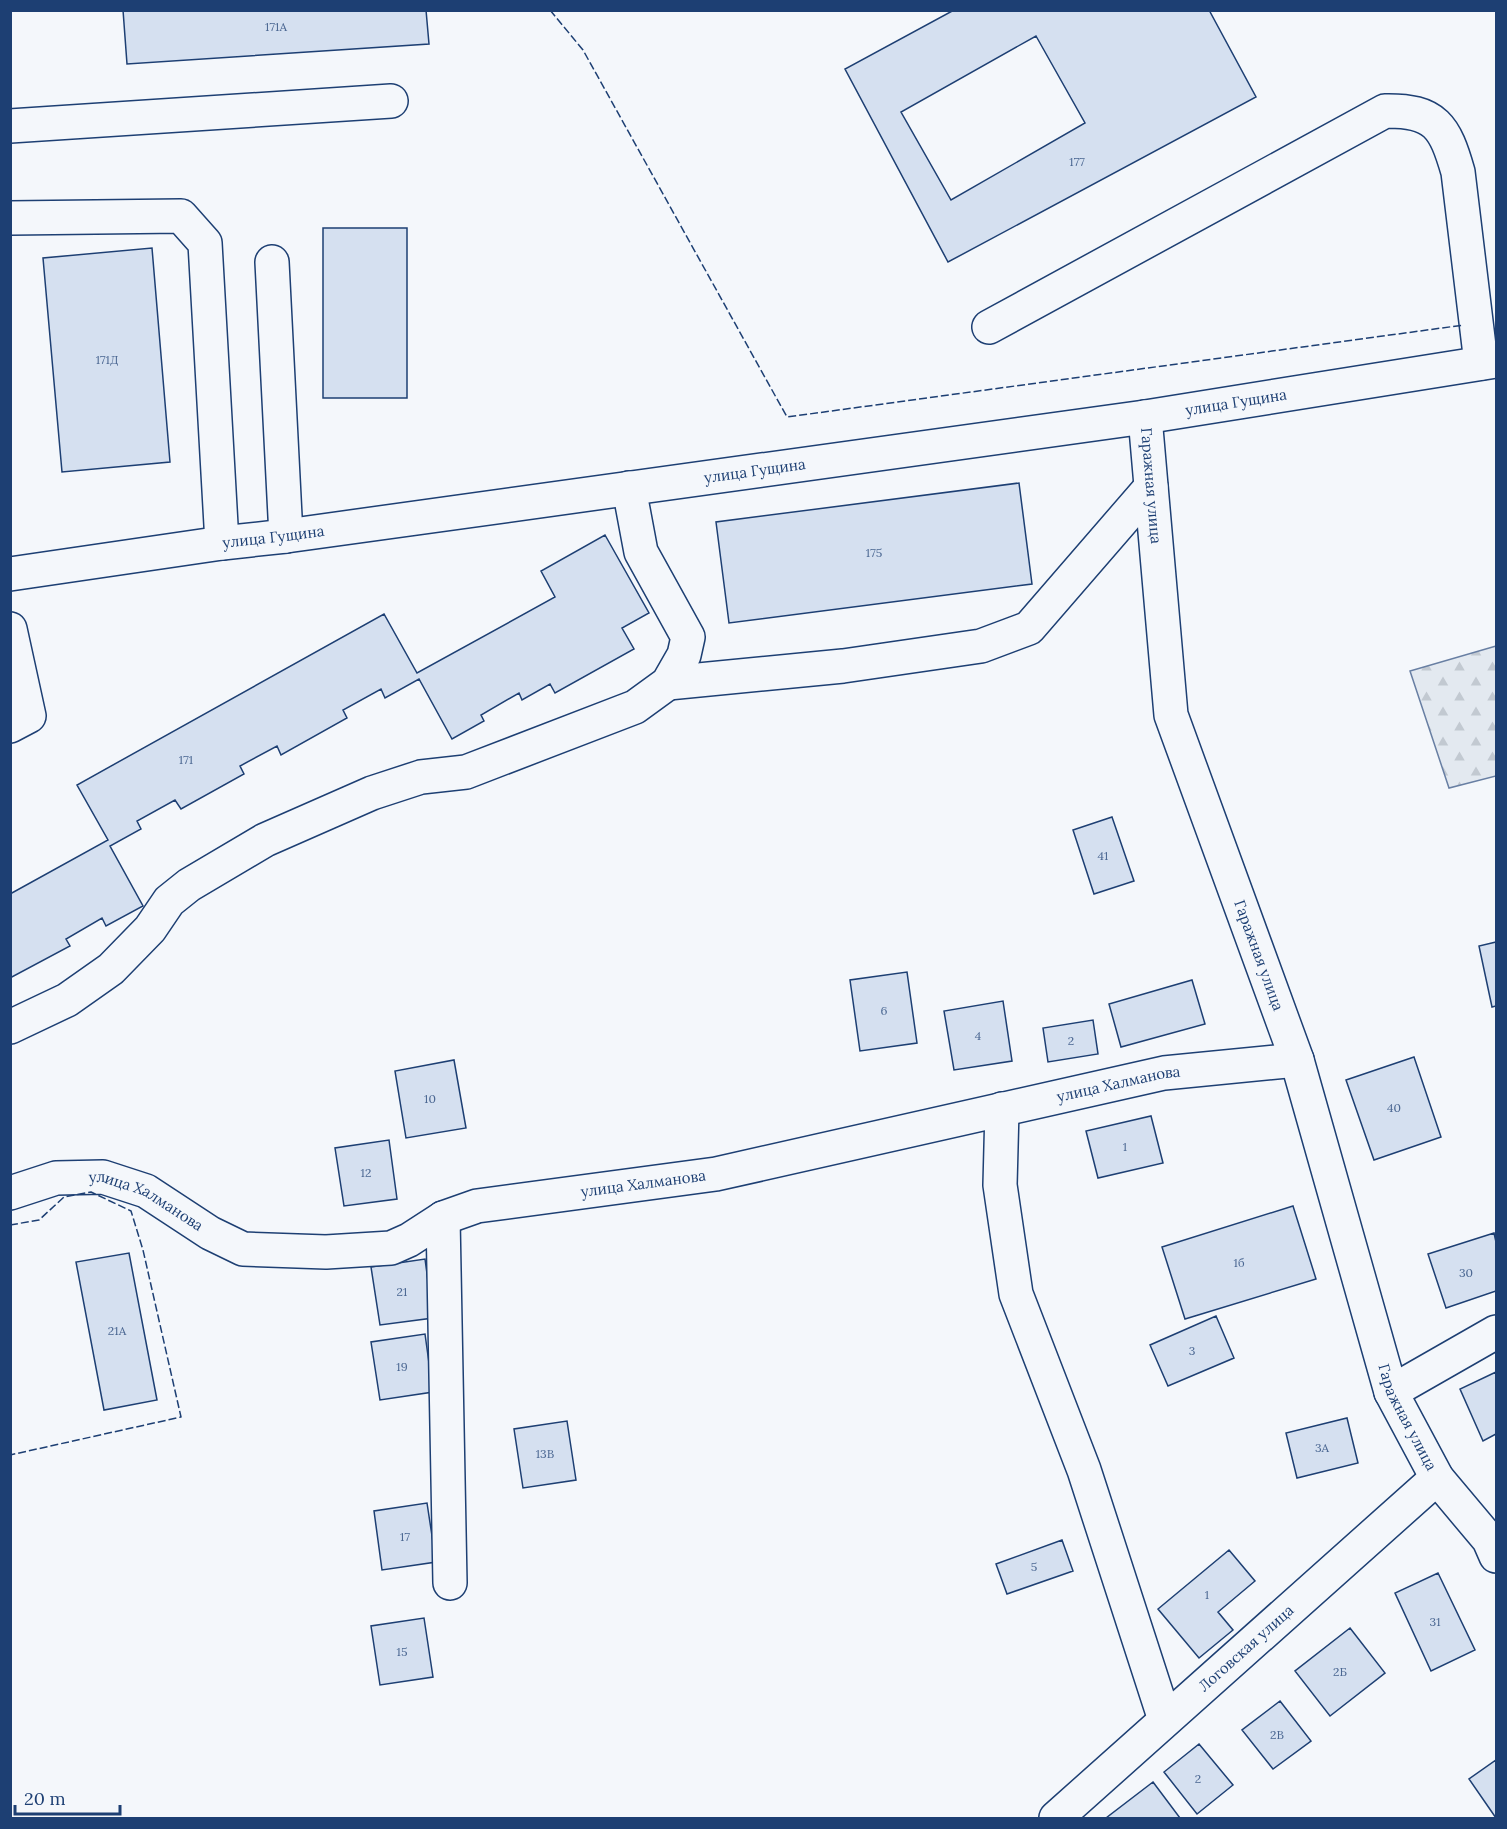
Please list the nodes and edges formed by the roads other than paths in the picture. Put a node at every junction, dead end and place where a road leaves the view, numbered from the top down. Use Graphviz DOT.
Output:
graph roads {
  1 [pos="391,101"];
  2 [pos="10,126"];
  3 [pos="10,219"];
  4 [pos="272,262"];
  5 [pos="989,327"];
  6 [pos="1489,362"];
  7 [pos="1145,417"];
  8 [pos="1151,487"];
  9 [pos="629,488"];
  10 [pos="286,536"];
  11 [pos="222,543"];
  12 [pos="10,574"];
  13 [pos="10,628"];
  14 [pos="668,683"];
  15 [pos="10,726"];
  16 [pos="10,1027"];
  17 [pos="1297,1060"];
  18 [pos="1002,1109"];
  19 [pos="10,1193"];
  20 [pos="443,1218"];
  21 [pos="1497,1332"];
  22 [pos="1390,1392"];
  23 [pos="1437,1478"];
  24 [pos="1497,1556"];
  25 [pos="450,1583"];
  26 [pos="1165,1720"];
  27 [pos="1056,1818"];
  1 -- 2 [label="street"];
  3 -- 11 [label="street"];
  4 -- 10 [label="street"];
  5 -- 6 [label="street"];
  6 -- 7 [label="street, улица Гущина"];
  7 -- 8 [label="street, Гаражная улица"];
  7 -- 9 [label="street, улица Гущина"];
  8 -- 14 [label="street"];
  8 -- 17 [label="street, Гаражная улица"];
  9 -- 10 [label="street, улица Гущина"];
  9 -- 14 [label="street"];
  10 -- 11 [label="street, улица Гущина"];
  11 -- 12 [label="street, улица Гущина"];
  13 -- 15 [label="street"];
  14 -- 16 [label="street"];
  17 -- 18 [label="street, улица Халманова"];
  17 -- 22 [label="street, Гаражная улица"];
  18 -- 20 [label="street, улица Халманова"];
  18 -- 26 [label="street"];
  19 -- 20 [label="street, улица Халманова"];
  20 -- 25 [label="street"];
  21 -- 22 [label="street"];
  22 -- 23 [label="street, Гаражная улица"];
  23 -- 24 [label="street, Гаражная улица"];
  23 -- 26 [label="street, Логовская улица"];
  26 -- 27 [label="street, Логовская улица"];
}
